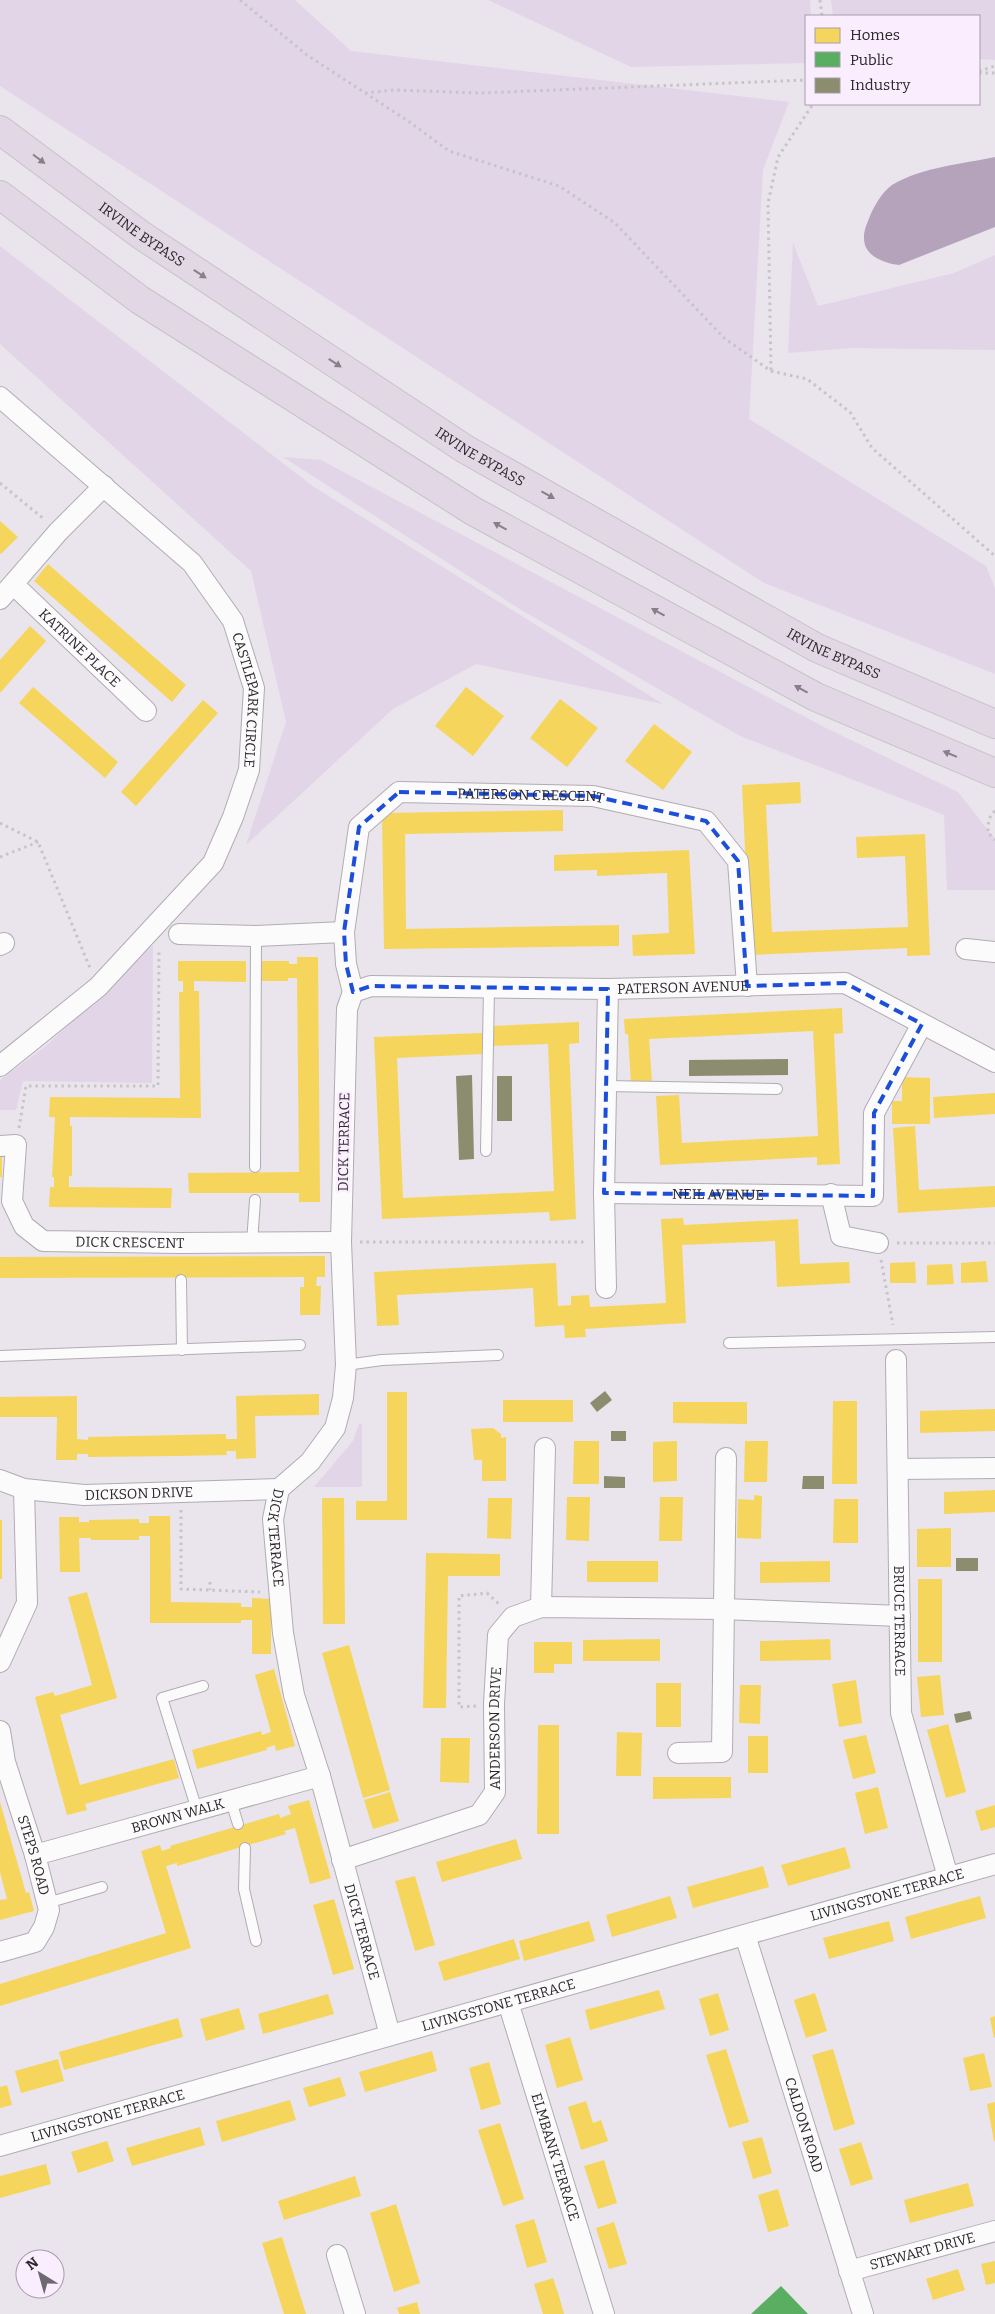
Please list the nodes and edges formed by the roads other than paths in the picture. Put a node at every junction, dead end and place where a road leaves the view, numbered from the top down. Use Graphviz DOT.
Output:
graph roads {
  1 [pos="0,130"];
  2 [pos="0,194"];
  3 [pos="0,398"];
  4 [pos="104,486"];
  5 [pos="14,585"];
  6 [pos="0,599"];
  7 [pos="146,711"];
  8 [pos="995,724"];
  9 [pos="995,773"];
  10 [pos="344,932"];
  11 [pos="179,934"];
  12 [pos="256,936"];
  13 [pos="966,949"];
  14 [pos="995,952"];
  15 [pos="746,986"];
  16 [pos="489,988"];
  17 [pos="608,989"];
  18 [pos="353,992"];
  19 [pos="922,1024"];
  20 [pos="995,1062"];
  21 [pos="0,1066"];
  22 [pos="606,1086"];
  23 [pos="777,1089"];
  24 [pos="8,1145"];
  25 [pos="486,1151"];
  26 [pos="254,1167"];
  27 [pos="604,1193"];
  28 [pos="831,1194"];
  29 [pos="255,1200"];
  30 [pos="342,1242"];
  31 [pos="878,1242"];
  32 [pos="252,1243"];
  33 [pos="180,1280"];
  34 [pos="606,1288"];
  35 [pos="995,1337"];
  36 [pos="729,1344"];
  37 [pos="300,1345"];
  38 [pos="182,1350"];
  39 [pos="896,1350"];
  40 [pos="498,1354"];
  41 [pos="0,1356"];
  42 [pos="346,1365"];
  43 [pos="545,1448"];
  44 [pos="726,1458"];
  45 [pos="995,1468"];
  46 [pos="898,1469"];
  47 [pos="0,1480"];
  48 [pos="24,1489"];
  49 [pos="280,1489"];
  50 [pos="541,1607"];
  51 [pos="723,1609"];
  52 [pos="900,1616"];
  53 [pos="0,1662"];
  54 [pos="203,1686"];
  55 [pos="0,1731"];
  56 [pos="678,1753"];
  57 [pos="3,1763"];
  58 [pos="320,1776"];
  59 [pos="231,1801"];
  60 [pos="197,1810"];
  61 [pos="238,1824"];
  62 [pos="244,1848"];
  63 [pos="35,1855"];
  64 [pos="342,1860"];
  65 [pos="995,1864"];
  66 [pos="948,1877"];
  67 [pos="102,1887"];
  68 [pos="47,1903"];
  69 [pos="745,1935"];
  70 [pos="256,1941"];
  71 [pos="0,1952"];
  72 [pos="508,2002"];
  73 [pos="390,2035"];
  74 [pos="0,2146"];
  75 [pos="995,2232"];
  76 [pos="337,2256"];
  77 [pos="849,2271"];
  78 [pos="355,2314"];
  79 [pos="604,2314"];
  80 [pos="863,2314"];
  1 -- 8 [label="highway, IRVINE BYPASS, one-way"];
  9 -- 2 [label="highway, one-way"];
  3 -- 4 [label="street, CASTLEPARK CIRCLE"];
  4 -- 5 [label="street"];
  4 -- 21 [label="street, CASTLEPARK CIRCLE"];
  5 -- 6 [label="street"];
  5 -- 7 [label="street, KATRINE PLACE"];
  10 -- 12 [label="street"];
  10 -- 15 [label="street, PATERSON CRESCENT"];
  10 -- 18 [label="street, PATERSON CRESCENT"];
  11 -- 12 [label="street"];
  12 -- 26 [label="lane"];
  13 -- 14 [label="street"];
  15 -- 17 [label="street, PATERSON AVENUE"];
  15 -- 19 [label="street, PATERSON AVENUE"];
  16 -- 17 [label="street, PATERSON AVENUE"];
  16 -- 18 [label="street, PATERSON AVENUE"];
  16 -- 25 [label="lane"];
  17 -- 22 [label="street"];
  18 -- 30 [label="street, DICK TERRACE"];
  19 -- 20 [label="street, PATERSON AVENUE"];
  19 -- 28 [label="street, NEIL AVENUE"];
  22 -- 23 [label="lane"];
  22 -- 27 [label="street"];
  24 -- 32 [label="street, DICK CRESCENT"];
  27 -- 28 [label="street, NEIL AVENUE"];
  27 -- 34 [label="street"];
  28 -- 31 [label="street"];
  29 -- 32 [label="lane"];
  30 -- 32 [label="street, DICK CRESCENT"];
  30 -- 42 [label="street, DICK TERRACE"];
  33 -- 38 [label="lane"];
  35 -- 39 [label="lane"];
  36 -- 39 [label="lane"];
  37 -- 38 [label="lane"];
  38 -- 41 [label="lane"];
  39 -- 46 [label="street, BRUCE TERRACE"];
  40 -- 42 [label="lane"];
  42 -- 49 [label="street, DICK TERRACE"];
  43 -- 50 [label="street"];
  44 -- 51 [label="street"];
  45 -- 46 [label="street"];
  46 -- 52 [label="street, BRUCE TERRACE"];
  47 -- 48 [label="street, DICKSON DRIVE"];
  48 -- 49 [label="street, DICKSON DRIVE"];
  48 -- 53 [label="street"];
  49 -- 58 [label="street, DICK TERRACE"];
  50 -- 51 [label="street"];
  50 -- 64 [label="street, ANDERSON DRIVE"];
  51 -- 52 [label="street"];
  51 -- 56 [label="street"];
  52 -- 66 [label="street, BRUCE TERRACE"];
  54 -- 60 [label="lane"];
  55 -- 57 [label="street, STEPS ROAD"];
  57 -- 63 [label="street, STEPS ROAD"];
  58 -- 59 [label="street, BROWN WALK"];
  58 -- 64 [label="street, DICK TERRACE"];
  59 -- 60 [label="street, BROWN WALK"];
  59 -- 61 [label="lane"];
  60 -- 63 [label="street, BROWN WALK"];
  62 -- 70 [label="lane"];
  63 -- 68 [label="street, STEPS ROAD"];
  64 -- 73 [label="street, DICK TERRACE"];
  65 -- 66 [label="street, LIVINGSTONE TERRACE"];
  66 -- 69 [label="street, LIVINGSTONE TERRACE"];
  67 -- 68 [label="lane"];
  68 -- 71 [label="street, STEPS ROAD"];
  69 -- 72 [label="street, LIVINGSTONE TERRACE"];
  69 -- 77 [label="street, CALDON ROAD"];
  72 -- 73 [label="street, LIVINGSTONE TERRACE"];
  72 -- 79 [label="street, ELMBANK TERRACE"];
  73 -- 74 [label="street, LIVINGSTONE TERRACE"];
  75 -- 77 [label="street, STEWART DRIVE"];
  76 -- 78 [label="street"];
  77 -- 80 [label="street, CALDON ROAD"];
}
